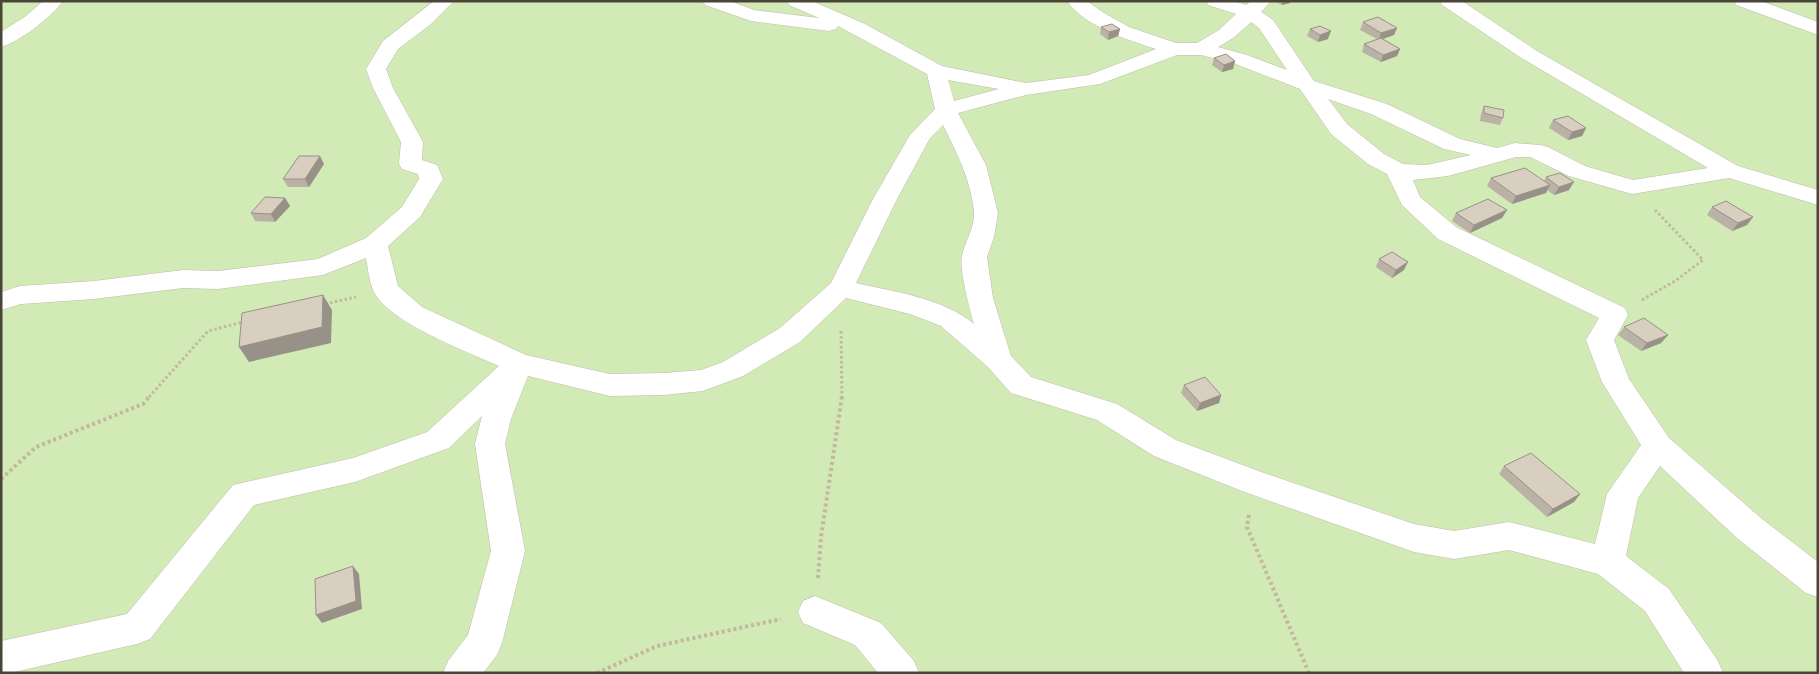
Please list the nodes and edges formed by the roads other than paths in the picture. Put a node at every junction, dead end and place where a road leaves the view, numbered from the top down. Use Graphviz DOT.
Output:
graph roads {
  1 [pos="54,1"];
  2 [pos="444,1"];
  3 [pos="712,1"];
  4 [pos="796,1"];
  5 [pos="1076,1"];
  6 [pos="1215,1"];
  7 [pos="1449,1"];
  8 [pos="1743,1"];
  9 [pos="1257,7"];
  10 [pos="858,28"];
  11 [pos="1818,29"];
  12 [pos="1,40"];
  13 [pos="1201,48"];
  14 [pos="1175,49"];
  15 [pos="936,71"];
  16 [pos="1307,85"];
  17 [pos="1025,89"];
  18 [pos="946,110"];
  19 [pos="1493,154"];
  20 [pos="1397,170"];
  21 [pos="1730,171"];
  22 [pos="1818,198"];
  23 [pos="375,244"];
  24 [pos="841,288"];
  25 [pos="1,301"];
  26 [pos="998,360"];
  27 [pos="519,364"];
  28 [pos="1658,446"];
  29 [pos="1608,562"];
  30 [pos="1818,582"];
  31 [pos="815,612"];
  32 [pos="1,658"];
  33 [pos="461,673"];
  34 [pos="901,673"];
  35 [pos="1705,673"];
  1 -- 12 [label="street"];
  2 -- 23 [label="street"];
  3 -- 10 [label="street"];
  4 -- 10 [label="street"];
  5 -- 14 [label="street"];
  6 -- 9 [label="street"];
  7 -- 21 [label="street"];
  8 -- 11 [label="street"];
  9 -- 13 [label="street"];
  9 -- 16 [label="street"];
  10 -- 15 [label="street"];
  13 -- 14 [label="street"];
  13 -- 16 [label="street"];
  14 -- 17 [label="street"];
  15 -- 17 [label="street"];
  15 -- 18 [label="street"];
  16 -- 19 [label="street"];
  16 -- 20 [label="street"];
  17 -- 18 [label="street"];
  18 -- 24 [label="street"];
  18 -- 26 [label="street"];
  19 -- 20 [label="street"];
  19 -- 21 [label="street"];
  20 -- 28 [label="street"];
  21 -- 22 [label="street"];
  23 -- 25 [label="street"];
  23 -- 27 [label="street"];
  24 -- 26 [label="street"];
  24 -- 27 [label="street"];
  26 -- 29 [label="street"];
  27 -- 32 [label="street"];
  27 -- 33 [label="street"];
  28 -- 29 [label="street"];
  28 -- 30 [label="street"];
  29 -- 35 [label="street"];
  31 -- 34 [label="street"];
}
